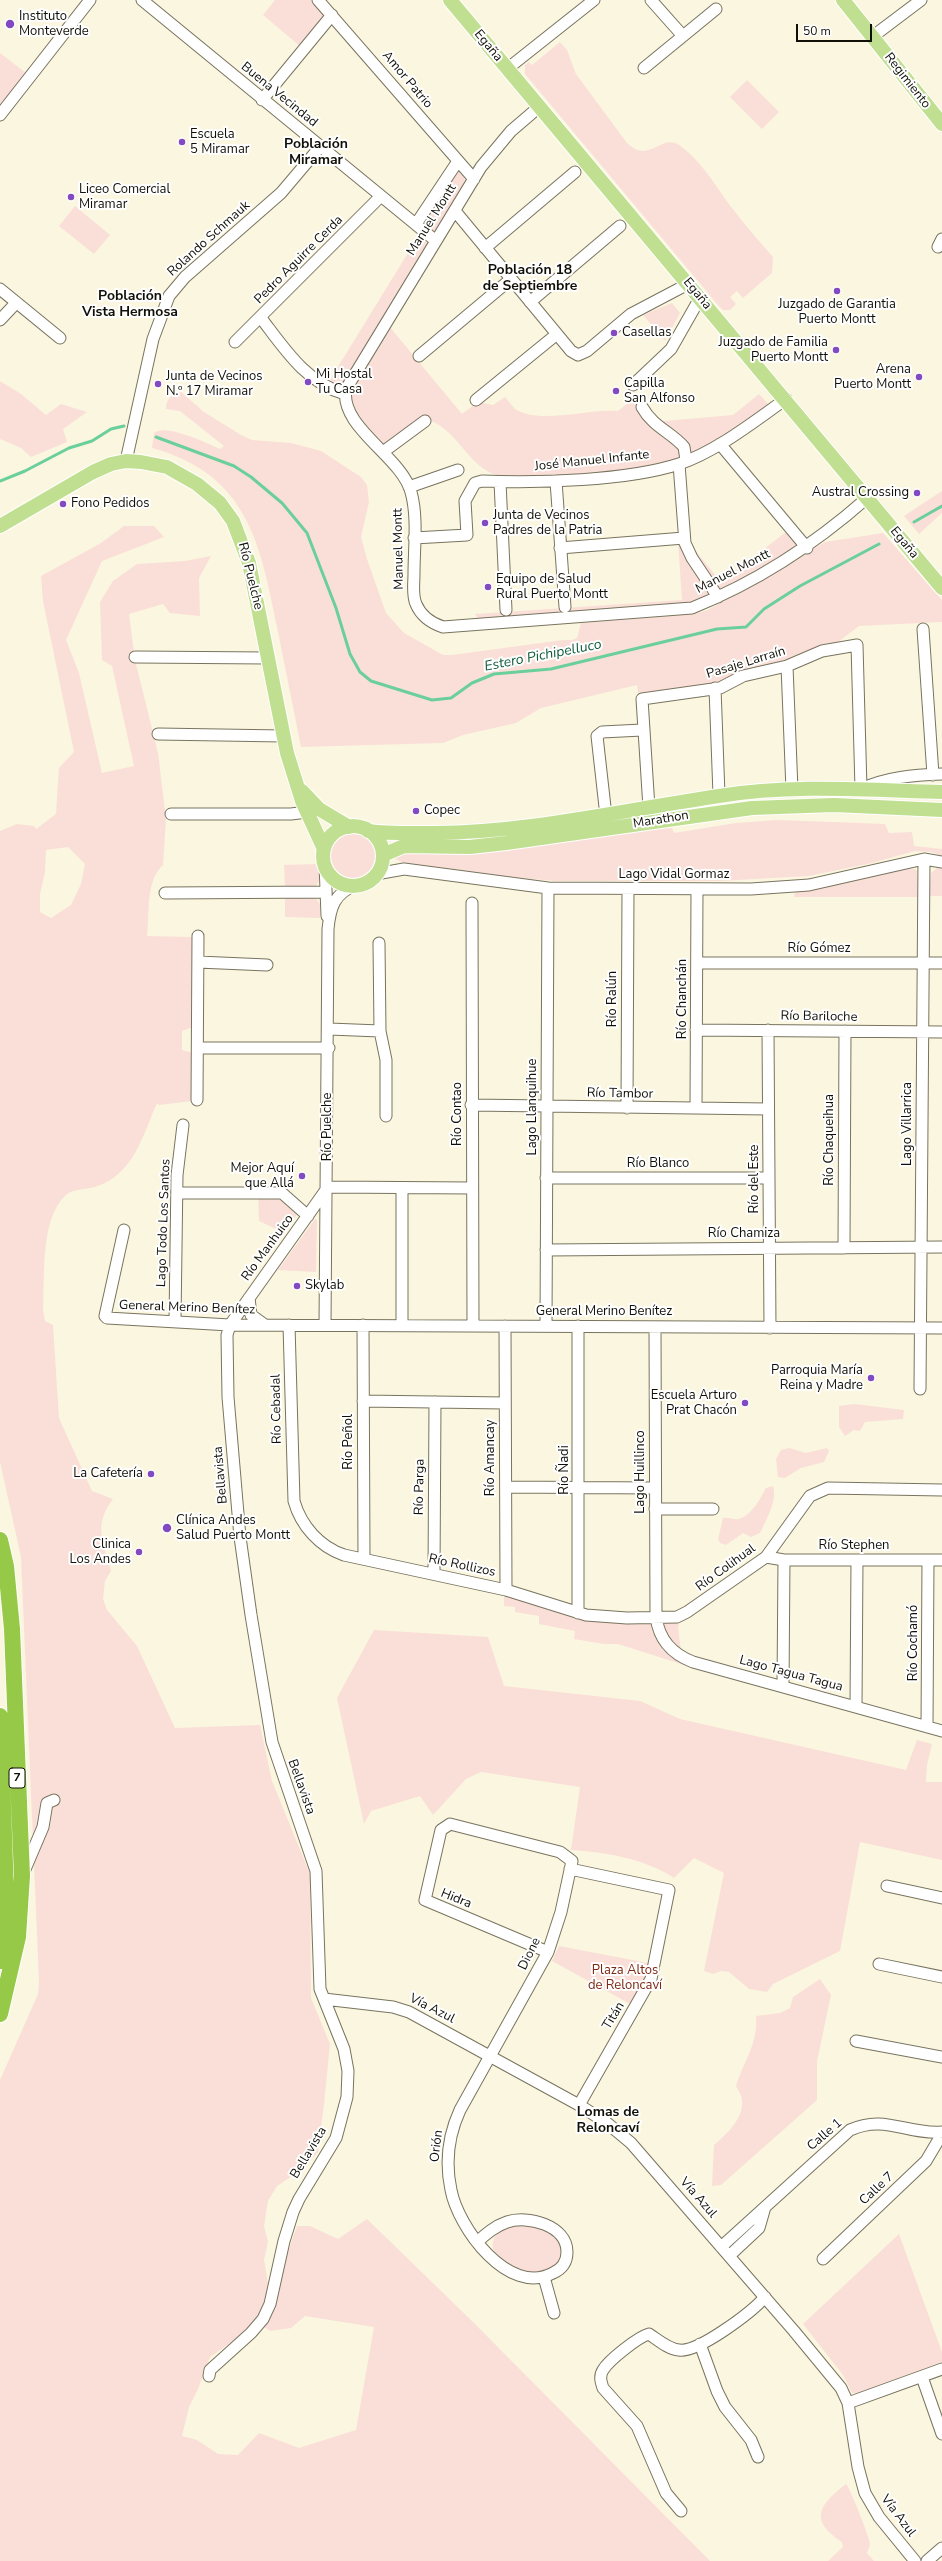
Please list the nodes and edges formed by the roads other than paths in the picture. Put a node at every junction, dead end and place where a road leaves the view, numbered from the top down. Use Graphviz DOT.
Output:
graph roads {
  1 [pos="90,0"];
  2 [pos="142,0"];
  3 [pos="318,0"];
  4 [pos="450,0"];
  5 [pos="594,0"];
  6 [pos="651,0"];
  7 [pos="843,0"];
  8 [pos="921,0"];
  9 [pos="716,9"];
  10 [pos="332,14"];
  11 [pos="683,36"];
  12 [pos="872,37"];
  13 [pos="644,68"];
  14 [pos="508,69"];
  15 [pos="262,100"];
  16 [pos="539,107"];
  17 [pos="0,115"];
  18 [pos="942,124"];
  19 [pos="320,147"];
  20 [pos="458,161"];
  21 [pos="575,172"];
  22 [pos="474,179"];
  23 [pos="381,196"];
  24 [pos="455,211"];
  25 [pos="416,224"];
  26 [pos="620,226"];
  27 [pos="436,241"];
  28 [pos="485,248"];
  29 [pos="512,279"];
  30 [pos="688,284"];
  31 [pos="0,289"];
  32 [pos="700,298"];
  33 [pos="530,302"];
  34 [pos="16,303"];
  35 [pos="260,318"];
  36 [pos="0,320"];
  37 [pos="557,334"];
  38 [pos="60,338"];
  39 [pos="235,342"];
  40 [pos="419,356"];
  41 [pos="633,385"];
  42 [pos="345,394"];
  43 [pos="786,399"];
  44 [pos="476,400"];
  45 [pos="642,408"];
  46 [pos="425,421"];
  47 [pos="720,444"];
  48 [pos="383,452"];
  49 [pos="126,461"];
  50 [pos="683,462"];
  51 [pos="458,470"];
  52 [pos="556,481"];
  53 [pos="500,482"];
  54 [pos="409,487"];
  55 [pos="867,498"];
  56 [pos="0,526"];
  57 [pos="414,538"];
  58 [pos="684,538"];
  59 [pos="560,548"];
  60 [pos="806,548"];
  61 [pos="942,588"];
  62 [pos="718,597"];
  63 [pos="565,607"];
  64 [pos="506,610"];
  65 [pos="923,629"];
  66 [pos="135,657"];
  67 [pos="268,658"];
  68 [pos="787,666"];
  69 [pos="715,688"];
  70 [pos="642,730"];
  71 [pos="158,734"];
  72 [pos="283,736"];
  73 [pos="937,774"];
  74 [pos="295,779"];
  75 [pos="861,789"];
  76 [pos="792,790"];
  77 [pos="942,792"];
  78 [pos="719,795"];
  79 [pos="649,808"];
  80 [pos="942,810"];
  81 [pos="307,812"];
  82 [pos="171,814"];
  83 [pos="606,816"];
  84 [pos="348,827"];
  85 [pos="368,830"];
  86 [pos="324,849"];
  87 [pos="383,857"];
  88 [pos="924,859"];
  89 [pos="942,862"];
  90 [pos="325,864"];
  91 [pos="404,869"];
  92 [pos="376,874"];
  93 [pos="356,886"];
  94 [pos="548,888"];
  95 [pos="628,889"];
  96 [pos="697,889"];
  97 [pos="325,892"];
  98 [pos="165,893"];
  99 [pos="472,903"];
  100 [pos="328,929"];
  101 [pos="198,936"];
  102 [pos="379,943"];
  103 [pos="198,962"];
  104 [pos="697,963"];
  105 [pos="923,963"];
  106 [pos="942,963"];
  107 [pos="267,966"];
  108 [pos="329,1029"];
  109 [pos="696,1030"];
  110 [pos="768,1030"];
  111 [pos="380,1031"];
  112 [pos="845,1031"];
  113 [pos="922,1032"];
  114 [pos="942,1032"];
  115 [pos="198,1048"];
  116 [pos="329,1048"];
  117 [pos="197,1100"];
  118 [pos="472,1105"];
  119 [pos="547,1107"];
  120 [pos="627,1108"];
  121 [pos="696,1108"];
  122 [pos="768,1109"];
  123 [pos="386,1116"];
  124 [pos="183,1125"];
  125 [pos="546,1178"];
  126 [pos="769,1178"];
  127 [pos="328,1187"];
  128 [pos="402,1188"];
  129 [pos="472,1188"];
  130 [pos="177,1193"];
  131 [pos="308,1216"];
  132 [pos="124,1230"];
  133 [pos="921,1247"];
  134 [pos="942,1247"];
  135 [pos="769,1248"];
  136 [pos="844,1248"];
  137 [pos="546,1250"];
  138 [pos="249,1298"];
  139 [pos="175,1321"];
  140 [pos="230,1325"];
  141 [pos="266,1325"];
  142 [pos="289,1325"];
  143 [pos="325,1325"];
  144 [pos="363,1325"];
  145 [pos="402,1325"];
  146 [pos="473,1326"];
  147 [pos="505,1326"];
  148 [pos="546,1326"];
  149 [pos="578,1326"];
  150 [pos="655,1327"];
  151 [pos="770,1328"];
  152 [pos="920,1328"];
  153 [pos="942,1328"];
  154 [pos="920,1388"];
  155 [pos="363,1401"];
  156 [pos="435,1402"];
  157 [pos="505,1403"];
  158 [pos="580,1486"];
  159 [pos="506,1487"];
  160 [pos="654,1488"];
  161 [pos="942,1490"];
  162 [pos="293,1492"];
  163 [pos="654,1509"];
  164 [pos="713,1509"];
  165 [pos="0,1540"];
  166 [pos="766,1557"];
  167 [pos="364,1560"];
  168 [pos="784,1560"];
  169 [pos="857,1560"];
  170 [pos="928,1560"];
  171 [pos="942,1560"];
  172 [pos="434,1574"];
  173 [pos="506,1590"];
  174 [pos="578,1614"];
  175 [pos="656,1617"];
  176 [pos="783,1687"];
  177 [pos="856,1707"];
  178 [pos="0,1716"];
  179 [pos="927,1727"];
  180 [pos="942,1731"];
  181 [pos="54,1800"];
  182 [pos="18,1824"];
  183 [pos="444,1826"];
  184 [pos="43,1827"];
  185 [pos="570,1869"];
  186 [pos="22,1876"];
  187 [pos="887,1886"];
  188 [pos="942,1898"];
  189 [pos="548,1952"];
  190 [pos="0,1961"];
  191 [pos="879,1964"];
  192 [pos="942,1976"];
  193 [pos="324,1999"];
  194 [pos="0,2014"];
  195 [pos="856,2041"];
  196 [pos="490,2055"];
  197 [pos="942,2057"];
  198 [pos="579,2105"];
  199 [pos="942,2133"];
  200 [pos="765,2207"];
  201 [pos="477,2242"];
  202 [pos="721,2247"];
  203 [pos="729,2256"];
  204 [pos="823,2259"];
  205 [pos="544,2277"];
  206 [pos="765,2297"];
  207 [pos="554,2313"];
  208 [pos="700,2344"];
  209 [pos="942,2369"];
  210 [pos="208,2376"];
  211 [pos="922,2377"];
  212 [pos="848,2403"];
  213 [pos="942,2434"];
  214 [pos="758,2457"];
  215 [pos="680,2511"];
  216 [pos="942,2548"];
  217 [pos="915,2561"];
  218 [pos="927,2561"];
  1 -- 17 [label="street"];
  2 -- 15 [label="street, Buena Vecindad"];
  3 -- 10 [label="street, Amor Patrio"];
  4 -- 14 [label="main road, Egaña"];
  5 -- 14 [label="street"];
  6 -- 11 [label="street"];
  7 -- 12 [label="main road, Regimiento"];
  8 -- 12 [label="street"];
  9 -- 11 [label="street"];
  10 -- 15 [label="street"];
  10 -- 20 [label="street, Amor Patrio"];
  11 -- 13 [label="street"];
  12 -- 18 [label="main road, Regimiento"];
  14 -- 16 [label="main road, Egaña"];
  15 -- 19 [label="street, Buena Vecindad"];
  16 -- 22 [label="street, Manuel Montt"];
  16 -- 30 [label="main road, Egaña"];
  19 -- 23 [label="street, Buena Vecindad"];
  19 -- 49 [label="street, Rolando Schmauk"];
  20 -- 22 [label="street, Amor Patrio"];
  20 -- 25 [label="street, Manuel Montt"];
  21 -- 28 [label="street"];
  22 -- 24 [label="street, Manuel Montt"];
  23 -- 25 [label="street, Buena Vecindad"];
  23 -- 35 [label="street, Pedro Aguirre Cerda"];
  24 -- 27 [label="street, Manuel Montt"];
  24 -- 28 [label="street"];
  25 -- 27 [label="street, Buena Vecindad"];
  26 -- 33 [label="street"];
  27 -- 42 [label="street, Manuel Montt"];
  28 -- 29 [label="street"];
  29 -- 33 [label="street"];
  29 -- 40 [label="street"];
  30 -- 32 [label="main road, Egaña"];
  30 -- 37 [label="street"];
  31 -- 34 [label="street"];
  32 -- 41 [label="street"];
  32 -- 43 [label="main road, Egaña"];
  33 -- 37 [label="street"];
  34 -- 36 [label="street"];
  34 -- 38 [label="street"];
  35 -- 39 [label="street, Pedro Aguirre Cerda"];
  35 -- 42 [label="street"];
  37 -- 44 [label="street"];
  42 -- 48 [label="street, Manuel Montt"];
  43 -- 47 [label="street, José Manuel Infante"];
  43 -- 55 [label="main road, Egaña"];
  45 -- 50 [label="street"];
  46 -- 48 [label="street"];
  47 -- 50 [label="street, José Manuel Infante"];
  47 -- 60 [label="street"];
  48 -- 54 [label="street, Manuel Montt"];
  49 -- 56 [label="main road, Río Puelche"];
  49 -- 67 [label="main road, Río Puelche"];
  50 -- 52 [label="street, José Manuel Infante"];
  50 -- 58 [label="street"];
  51 -- 54 [label="street"];
  52 -- 53 [label="street, José Manuel Infante"];
  52 -- 59 [label="street"];
  53 -- 57 [label="street, José Manuel Infante"];
  53 -- 64 [label="street"];
  54 -- 57 [label="street, Manuel Montt"];
  55 -- 60 [label="street, Manuel Montt"];
  55 -- 61 [label="main road, Egaña"];
  57 -- 62 [label="street, Manuel Montt"];
  58 -- 59 [label="street"];
  58 -- 62 [label="street"];
  59 -- 63 [label="street"];
  60 -- 62 [label="street, Manuel Montt"];
  65 -- 73 [label="street"];
  66 -- 67 [label="street"];
  67 -- 72 [label="main road, Río Puelche"];
  68 -- 69 [label="street, Pasaje Larraín"];
  68 -- 75 [label="street, Pasaje Larraín"];
  68 -- 76 [label="street"];
  69 -- 70 [label="street, Pasaje Larraín"];
  69 -- 78 [label="street"];
  70 -- 79 [label="street"];
  70 -- 83 [label="street"];
  71 -- 72 [label="street"];
  72 -- 74 [label="main road, Río Puelche"];
  73 -- 75 [label="street, Marathon"];
  74 -- 81 [label="main road, Río Puelche"];
  74 -- 84 [label="main road, Río Puelche"];
  75 -- 76 [label="main road, Marathon"];
  75 -- 77 [label="main road, Marathon"];
  76 -- 78 [label="main road, Marathon"];
  78 -- 79 [label="main road, Marathon"];
  79 -- 83 [label="main road, Marathon"];
  80 -- 87 [label="main road, Marathon"];
  81 -- 82 [label="street"];
  81 -- 86 [label="main road, Río Puelche"];
  83 -- 85 [label="main road, Marathon"];
  84 -- 85 [label="main road"];
  84 -- 86 [label="main road"];
  85 -- 87 [label="main road"];
  86 -- 90 [label="main road"];
  87 -- 91 [label="street, Lago Vidal Gormaz"];
  87 -- 92 [label="main road"];
  88 -- 89 [label="street, Lago Vidal Gormaz"];
  88 -- 96 [label="street, Lago Vidal Gormaz"];
  88 -- 105 [label="street, Lago Villarrica"];
  90 -- 93 [label="main road"];
  90 -- 97 [label="street, Río Puelche"];
  91 -- 92 [label="street, Lago Vidal Gormaz"];
  91 -- 94 [label="street, Lago Vidal Gormaz"];
  92 -- 93 [label="main road"];
  93 -- 100 [label="street, Río Puelche"];
  94 -- 95 [label="street, Lago Vidal Gormaz"];
  94 -- 119 [label="street, Lago Llanquihue"];
  95 -- 96 [label="street, Lago Vidal Gormaz"];
  95 -- 120 [label="street, Río Ralún"];
  96 -- 104 [label="street, Río Chanchán"];
  97 -- 98 [label="street"];
  97 -- 100 [label="street, Río Puelche"];
  99 -- 118 [label="street, Río Contao"];
  100 -- 108 [label="street, Río Puelche"];
  101 -- 103 [label="street"];
  102 -- 111 [label="street"];
  103 -- 107 [label="street"];
  103 -- 115 [label="street"];
  104 -- 105 [label="street, Río Gómez"];
  104 -- 109 [label="street, Río Chanchán"];
  105 -- 106 [label="street, Río Gómez"];
  105 -- 113 [label="street, Lago Villarrica"];
  108 -- 111 [label="street"];
  108 -- 116 [label="street, Río Puelche"];
  109 -- 110 [label="street, Río Bariloche"];
  109 -- 121 [label="street, Río Chanchán"];
  110 -- 112 [label="street, Río Bariloche"];
  110 -- 122 [label="street, Río del Este"];
  111 -- 123 [label="street"];
  112 -- 113 [label="street, Río Bariloche"];
  112 -- 136 [label="street, Río Chaqueihua"];
  113 -- 114 [label="street, Río Bariloche"];
  113 -- 133 [label="street, Lago Villarrica"];
  115 -- 116 [label="street"];
  115 -- 117 [label="street"];
  116 -- 127 [label="street, Río Puelche"];
  118 -- 119 [label="street, Río Tambor"];
  118 -- 129 [label="street, Río Contao"];
  119 -- 120 [label="street, Río Tambor"];
  119 -- 125 [label="street, Lago Llanquihue"];
  120 -- 121 [label="street, Río Tambor"];
  121 -- 122 [label="street, Río Tambor"];
  122 -- 126 [label="street, Río del Este"];
  124 -- 130 [label="street, Lago Todo Los Santos"];
  125 -- 126 [label="street, Río Blanco"];
  125 -- 137 [label="street, Lago Llanquihue"];
  126 -- 135 [label="street, Río del Este"];
  127 -- 128 [label="street"];
  127 -- 131 [label="street, Río Manhuico"];
  127 -- 143 [label="street, Río Puelche"];
  128 -- 129 [label="street"];
  128 -- 145 [label="street"];
  129 -- 146 [label="street, Río Contao"];
  130 -- 131 [label="street"];
  130 -- 139 [label="street, Lago Todo Los Santos"];
  131 -- 138 [label="street, Río Manhuico"];
  132 -- 139 [label="street, General Merino Benítez"];
  133 -- 134 [label="street, Río Chamiza"];
  133 -- 136 [label="street, Río Chamiza"];
  133 -- 152 [label="street, Lago Villarrica"];
  135 -- 136 [label="street, Río Chamiza"];
  135 -- 137 [label="street, Río Chamiza"];
  135 -- 151 [label="street, Río del Este"];
  137 -- 148 [label="street, Lago Llanquihue"];
  138 -- 140 [label="street, Río Manhuico"];
  138 -- 141 [label="street, General Merino Benítez"];
  139 -- 140 [label="street, General Merino Benítez"];
  140 -- 141 [label="street, General Merino Benítez"];
  140 -- 193 [label="street, Bellavista"];
  141 -- 142 [label="street, General Merino Benítez"];
  142 -- 143 [label="street, General Merino Benítez"];
  142 -- 162 [label="street, Río Cebadal"];
  143 -- 144 [label="street, General Merino Benítez"];
  144 -- 145 [label="street, General Merino Benítez"];
  144 -- 155 [label="street, Río Peñol"];
  145 -- 146 [label="street, General Merino Benítez"];
  146 -- 147 [label="street, General Merino Benítez"];
  147 -- 148 [label="street, General Merino Benítez"];
  147 -- 157 [label="street, Río Amancay"];
  148 -- 149 [label="street, General Merino Benítez"];
  149 -- 150 [label="street, General Merino Benítez"];
  149 -- 158 [label="street, Río Ñadi"];
  150 -- 151 [label="street, General Merino Benítez"];
  150 -- 160 [label="street, Lago Huillinco"];
  151 -- 152 [label="street, General Merino Benítez"];
  152 -- 153 [label="street, General Merino Benítez"];
  152 -- 154 [label="street, Lago Villarrica"];
  155 -- 156 [label="street"];
  155 -- 167 [label="street, Río Peñol"];
  156 -- 157 [label="street"];
  156 -- 172 [label="street, Río Parga"];
  157 -- 159 [label="street, Río Amancay"];
  158 -- 159 [label="street"];
  158 -- 160 [label="street"];
  158 -- 174 [label="street, Río Ñadi"];
  159 -- 173 [label="street, Río Amancay"];
  160 -- 163 [label="street, Lago Huillinco"];
  161 -- 166 [label="street, Río Colihual"];
  162 -- 167 [label="street, Río Rollizos"];
  163 -- 164 [label="street"];
  163 -- 175 [label="street, Lago Huillinco"];
  165 -- 182 [label="highway, 7"];
  166 -- 168 [label="street, Río Stephen"];
  166 -- 175 [label="street, Río Colihual"];
  167 -- 172 [label="street, Río Rollizos"];
  168 -- 169 [label="street, Río Stephen"];
  168 -- 176 [label="street"];
  169 -- 170 [label="street, Río Stephen"];
  169 -- 177 [label="street"];
  170 -- 171 [label="street, Río Stephen"];
  170 -- 179 [label="street, Río Cochamó"];
  172 -- 173 [label="street, Río Rollizos"];
  173 -- 174 [label="street, Río Rollizos"];
  174 -- 175 [label="street, Río Rollizos"];
  175 -- 176 [label="street, Lago Tagua Tagua"];
  176 -- 177 [label="street, Lago Tagua Tagua"];
  177 -- 179 [label="street, Lago Tagua Tagua"];
  178 -- 190 [label="highway, 7"];
  179 -- 180 [label="street, Lago Tagua Tagua"];
  181 -- 184 [label="street"];
  182 -- 184 [label="street"];
  182 -- 186 [label="highway, 7"];
  183 -- 185 [label="street, Dione"];
  183 -- 189 [label="street, Hidra"];
  184 -- 186 [label="street"];
  185 -- 189 [label="street, Dione"];
  185 -- 198 [label="street, Titán"];
  186 -- 194 [label="highway, 7"];
  187 -- 188 [label="street"];
  189 -- 196 [label="street, Dione"];
  191 -- 192 [label="street"];
  193 -- 196 [label="street, Vía Azul"];
  193 -- 210 [label="street, Bellavista"];
  195 -- 197 [label="street"];
  196 -- 198 [label="street, Vía Azul"];
  196 -- 201 [label="street, Orión"];
  198 -- 202 [label="street, Vía Azul"];
  199 -- 200 [label="street, Calle 1"];
  199 -- 204 [label="street, Calle 7"];
  200 -- 202 [label="street, Calle 1"];
  200 -- 203 [label="street"];
  201 -- 205 [label="street, Orión"];
  201 -- 205 [label="street"];
  202 -- 203 [label="street, Vía Azul"];
  203 -- 206 [label="street, Vía Azul"];
  205 -- 207 [label="street"];
  206 -- 208 [label="street"];
  206 -- 212 [label="street, Vía Azul"];
  208 -- 214 [label="street"];
  208 -- 215 [label="street"];
  209 -- 211 [label="street"];
  211 -- 212 [label="street"];
  211 -- 213 [label="street"];
  212 -- 217 [label="street, Vía Azul"];
  216 -- 218 [label="street"];
}
